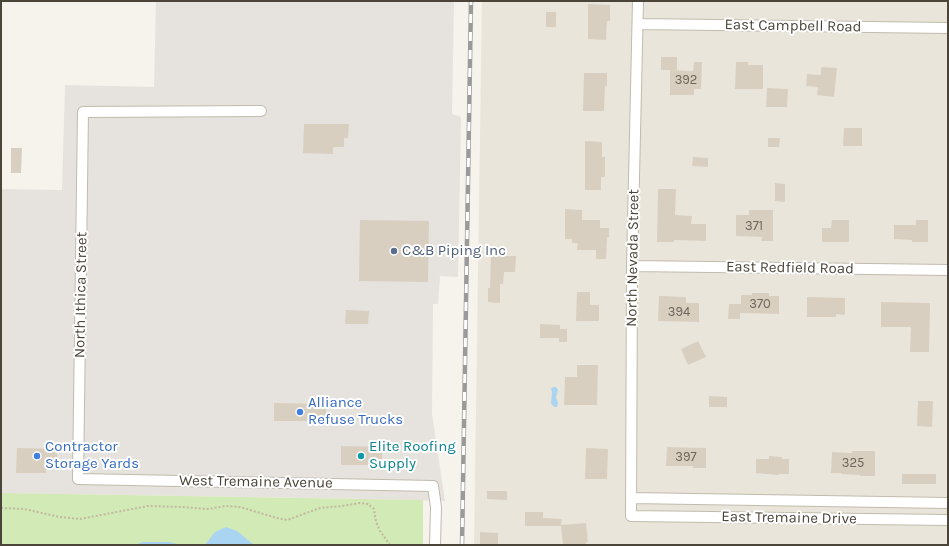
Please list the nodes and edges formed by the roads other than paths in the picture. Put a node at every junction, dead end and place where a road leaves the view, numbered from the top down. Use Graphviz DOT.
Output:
graph roads {
  1 [pos="638,1"];
  2 [pos="638,24"];
  3 [pos="948,28"];
  4 [pos="261,112"];
  5 [pos="632,266"];
  6 [pos="948,270"];
  7 [pos="78,479"];
  8 [pos="631,498"];
  9 [pos="883,502"];
  10 [pos="948,503"];
  11 [pos="631,516"];
  12 [pos="883,519"];
  13 [pos="948,520"];
  14 [pos="435,545"];
  1 -- 2 [label="street, North Nevada Street"];
  2 -- 3 [label="street, East Campbell Road"];
  2 -- 5 [label="street, North Nevada Street"];
  4 -- 7 [label="street, North Ithica Street"];
  5 -- 6 [label="street, East Redfield Road"];
  5 -- 8 [label="street, North Nevada Street"];
  7 -- 14 [label="street, West Tremaine Avenue"];
  8 -- 9 [label="street, East Tremaine Drive"];
  8 -- 11 [label="street, North Nevada Street"];
  9 -- 10 [label="street, East Tremaine Drive"];
  9 -- 12 [label="street"];
  11 -- 12 [label="street, East Tremaine Drive"];
  12 -- 13 [label="street, East Tremaine Drive"];
}
